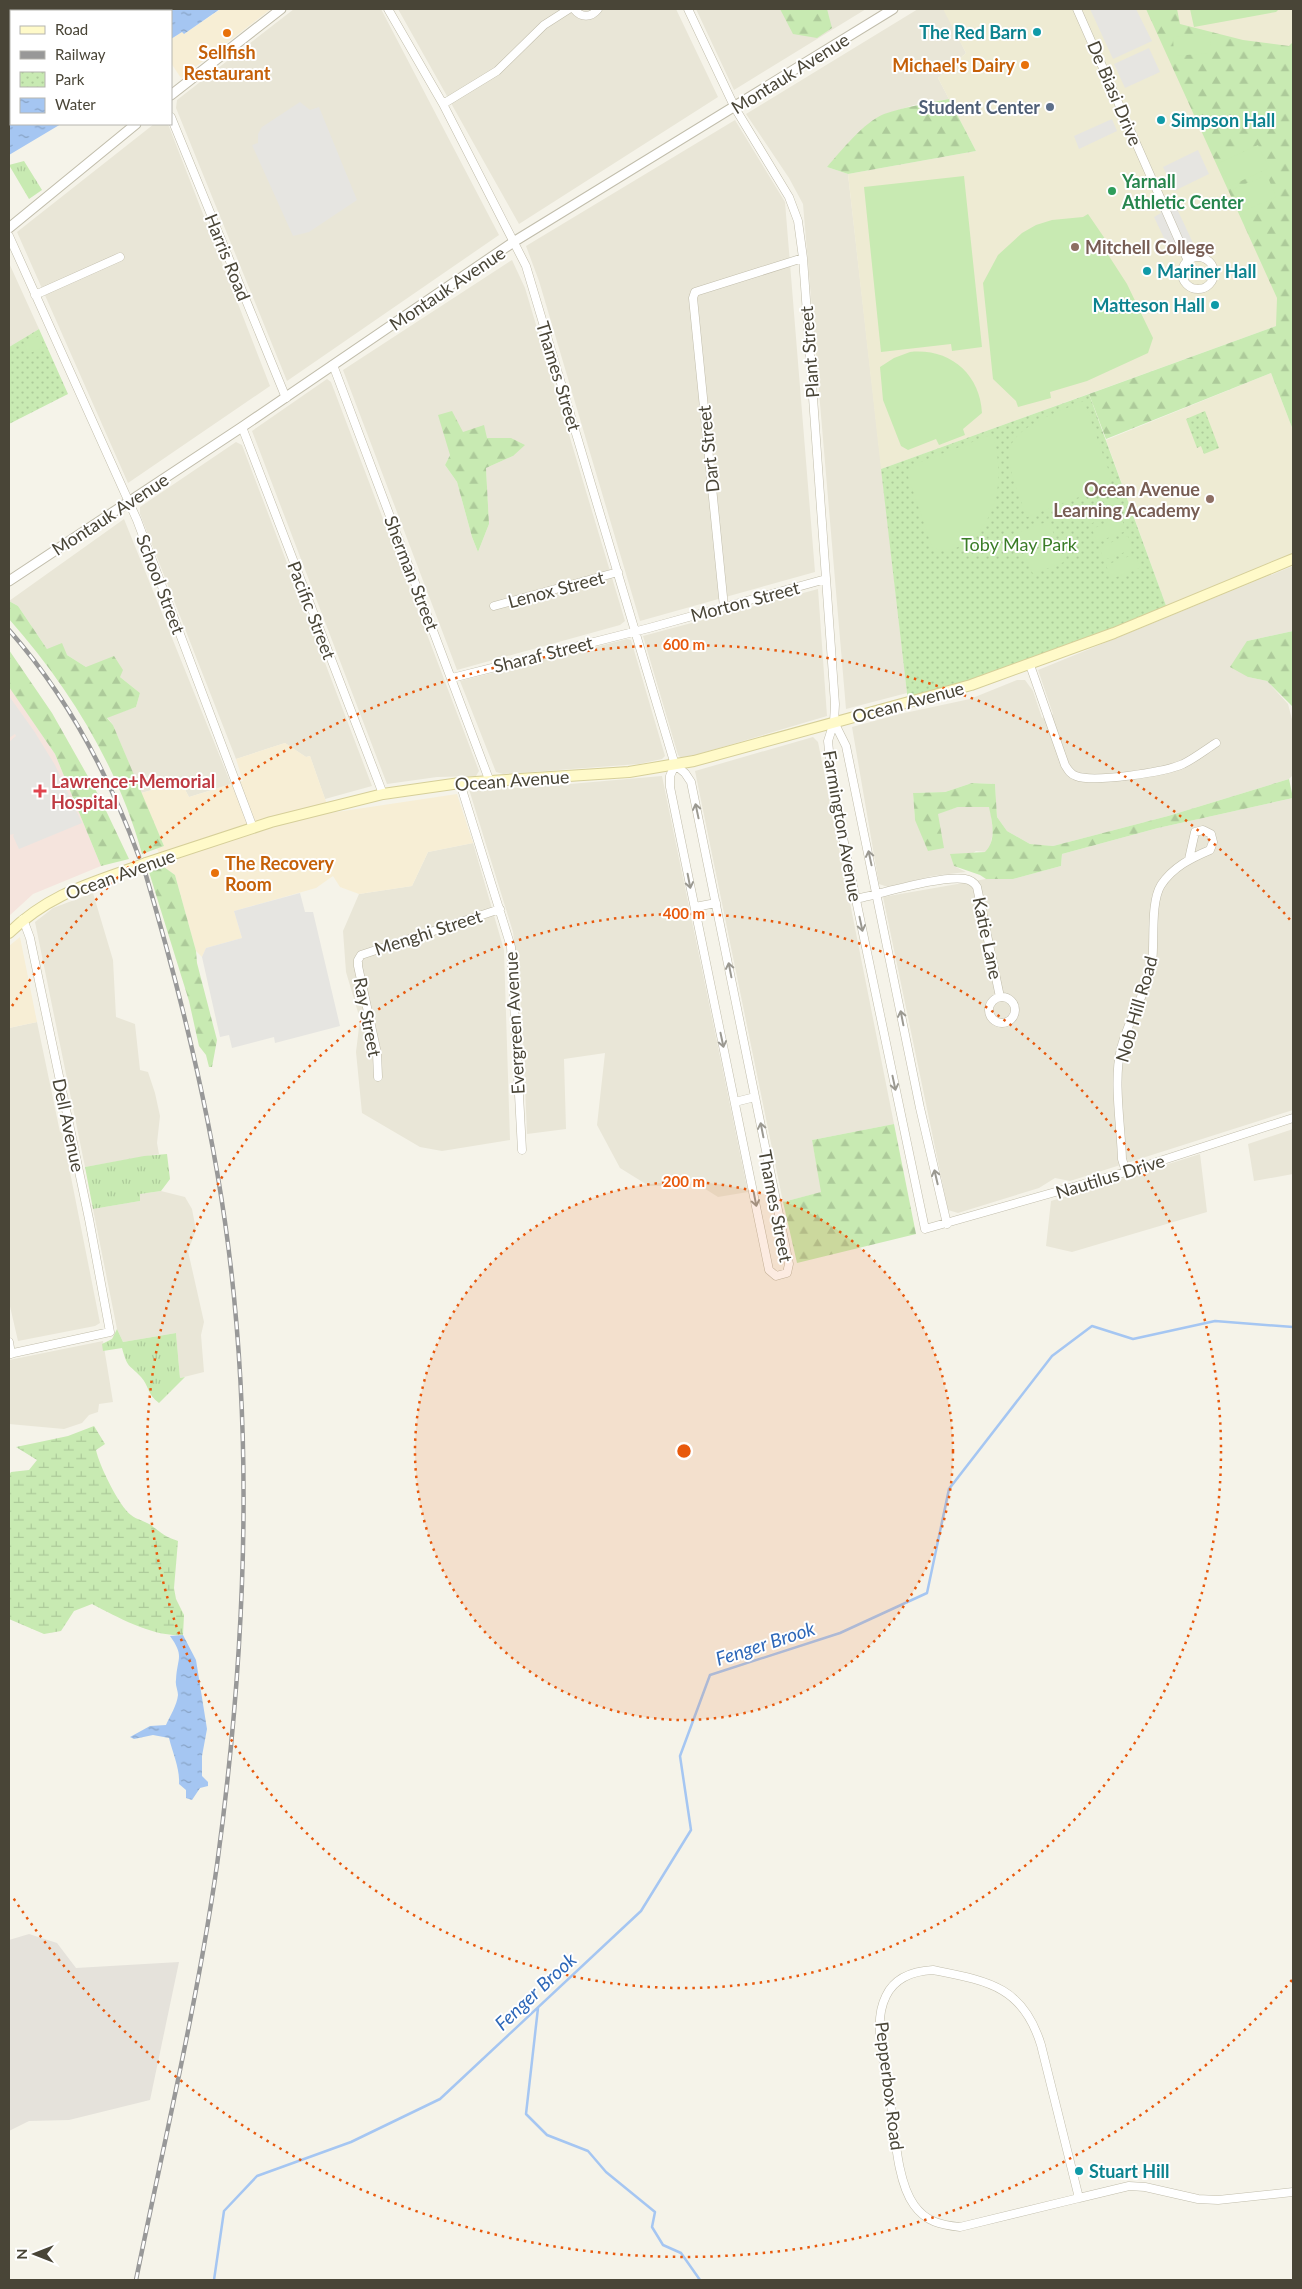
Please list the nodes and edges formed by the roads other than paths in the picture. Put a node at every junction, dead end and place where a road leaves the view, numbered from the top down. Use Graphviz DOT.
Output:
graph roads {
  1 [pos="281,9"];
  2 [pos="388,9"];
  3 [pos="569,9"];
  4 [pos="574,9"];
  5 [pos="598,9"];
  6 [pos="688,9"];
  7 [pos="894,9"];
  8 [pos="1077,9"];
  9 [pos="172,94"];
  10 [pos="443,104"];
  11 [pos="735,108"];
  12 [pos="172,119"];
  13 [pos="135,125"];
  14 [pos="9,228"];
  15 [pos="9,236"];
  16 [pos="515,241"];
  17 [pos="120,256"];
  18 [pos="803,258"];
  19 [pos="1188,260"];
  20 [pos="35,295"];
  21 [pos="333,365"];
  22 [pos="286,398"];
  23 [pos="242,427"];
  24 [pos="128,502"];
  25 [pos="1293,560"];
  26 [pos="618,572"];
  27 [pos="826,579"];
  28 [pos="9,581"];
  29 [pos="494,606"];
  30 [pos="724,607"];
  31 [pos="635,630"];
  32 [pos="1030,665"];
  33 [pos="452,678"];
  34 [pos="834,722"];
  35 [pos="1216,743"];
  36 [pos="675,766"];
  37 [pos="490,782"];
  38 [pos="460,783"];
  39 [pos="383,794"];
  40 [pos="253,828"];
  41 [pos="1189,860"];
  42 [pos="878,894"];
  43 [pos="855,899"];
  44 [pos="716,903"];
  45 [pos="695,907"];
  46 [pos="500,909"];
  47 [pos="23,919"];
  48 [pos="9,933"];
  49 [pos="359,958"];
  50 [pos="1000,997"];
  51 [pos="378,1077"];
  52 [pos="756,1097"];
  53 [pos="736,1102"];
  54 [pos="1293,1118"];
  55 [pos="522,1150"];
  56 [pos="1126,1172"];
  57 [pos="947,1224"];
  58 [pos="925,1229"];
  59 [pos="9,1342"];
  60 [pos="10,1354"];
  61 [pos="1293,2192"];
  62 [pos="1079,2198"];
  1 -- 9 [label="street"];
  2 -- 10 [label="street, Thames Street"];
  3 -- 10 [label="street"];
  4 -- 5 [label="street"];
  6 -- 11 [label="street, Plant Street"];
  7 -- 11 [label="street, Montauk Avenue"];
  8 -- 19 [label="street, De Biasi Drive"];
  10 -- 16 [label="street, Thames Street"];
  11 -- 16 [label="street, Montauk Avenue"];
  11 -- 18 [label="street, Plant Street"];
  12 -- 22 [label="street, Harris Road"];
  13 -- 14 [label="street"];
  15 -- 20 [label="street, School Street"];
  16 -- 21 [label="street, Montauk Avenue"];
  16 -- 26 [label="street, Thames Street"];
  17 -- 20 [label="street"];
  18 -- 27 [label="street, Plant Street"];
  18 -- 30 [label="street, Dart Street"];
  19 -- 19 [label="street"];
  20 -- 24 [label="street, School Street"];
  21 -- 22 [label="street, Montauk Avenue"];
  21 -- 33 [label="street, Sherman Street"];
  22 -- 23 [label="street, Montauk Avenue"];
  23 -- 24 [label="street, Montauk Avenue"];
  23 -- 39 [label="street, Pacific Street"];
  24 -- 28 [label="street, Montauk Avenue"];
  24 -- 40 [label="street, School Street"];
  25 -- 32 [label="main road, Ocean Avenue"];
  26 -- 29 [label="street, Lenox Street"];
  26 -- 31 [label="street, Thames Street"];
  27 -- 30 [label="street, Morton Street"];
  27 -- 34 [label="street, Plant Street"];
  30 -- 31 [label="street, Morton Street"];
  31 -- 33 [label="street, Sharaf Street"];
  31 -- 36 [label="street, Thames Street"];
  32 -- 34 [label="main road, Ocean Avenue"];
  32 -- 35 [label="street"];
  33 -- 37 [label="street, Sherman Street"];
  34 -- 36 [label="main road, Ocean Avenue"];
  42 -- 34 [label="street, Farmington Avenue, one-way"];
  34 -- 43 [label="street, Farmington Avenue"];
  36 -- 37 [label="main road, Ocean Avenue"];
  44 -- 36 [label="street, Thames Street, one-way"];
  36 -- 45 [label="street, Thames Street, one-way"];
  37 -- 38 [label="main road, Ocean Avenue"];
  38 -- 39 [label="main road, Ocean Avenue"];
  38 -- 46 [label="street, Evergreen Avenue"];
  39 -- 40 [label="main road, Ocean Avenue"];
  40 -- 47 [label="main road, Ocean Avenue, bridge"];
  41 -- 56 [label="street, Nob Hill Road"];
  42 -- 43 [label="street, Katie Lane"];
  42 -- 50 [label="street, Katie Lane"];
  57 -- 42 [label="street, Farmington Avenue, one-way"];
  43 -- 58 [label="street, Farmington Avenue, one-way"];
  44 -- 45 [label="street"];
  52 -- 44 [label="street, Thames Street, one-way"];
  45 -- 53 [label="street, Thames Street, one-way"];
  46 -- 49 [label="street, Menghi Street"];
  46 -- 55 [label="street, Evergreen Avenue"];
  47 -- 48 [label="main road, Ocean Avenue"];
  47 -- 60 [label="street, Dell Avenue"];
  49 -- 51 [label="street, Ray Street"];
  52 -- 53 [label="street"];
  53 -- 52 [label="street, Thames Street, one-way"];
  54 -- 56 [label="street, Nautilus Drive"];
  56 -- 57 [label="street, Nautilus Drive"];
  57 -- 58 [label="street, Nautilus Drive"];
  59 -- 60 [label="street"];
  61 -- 62 [label="street, Pepperbox Road"];
  62 -- 62 [label="street, Pepperbox Road"];
}
